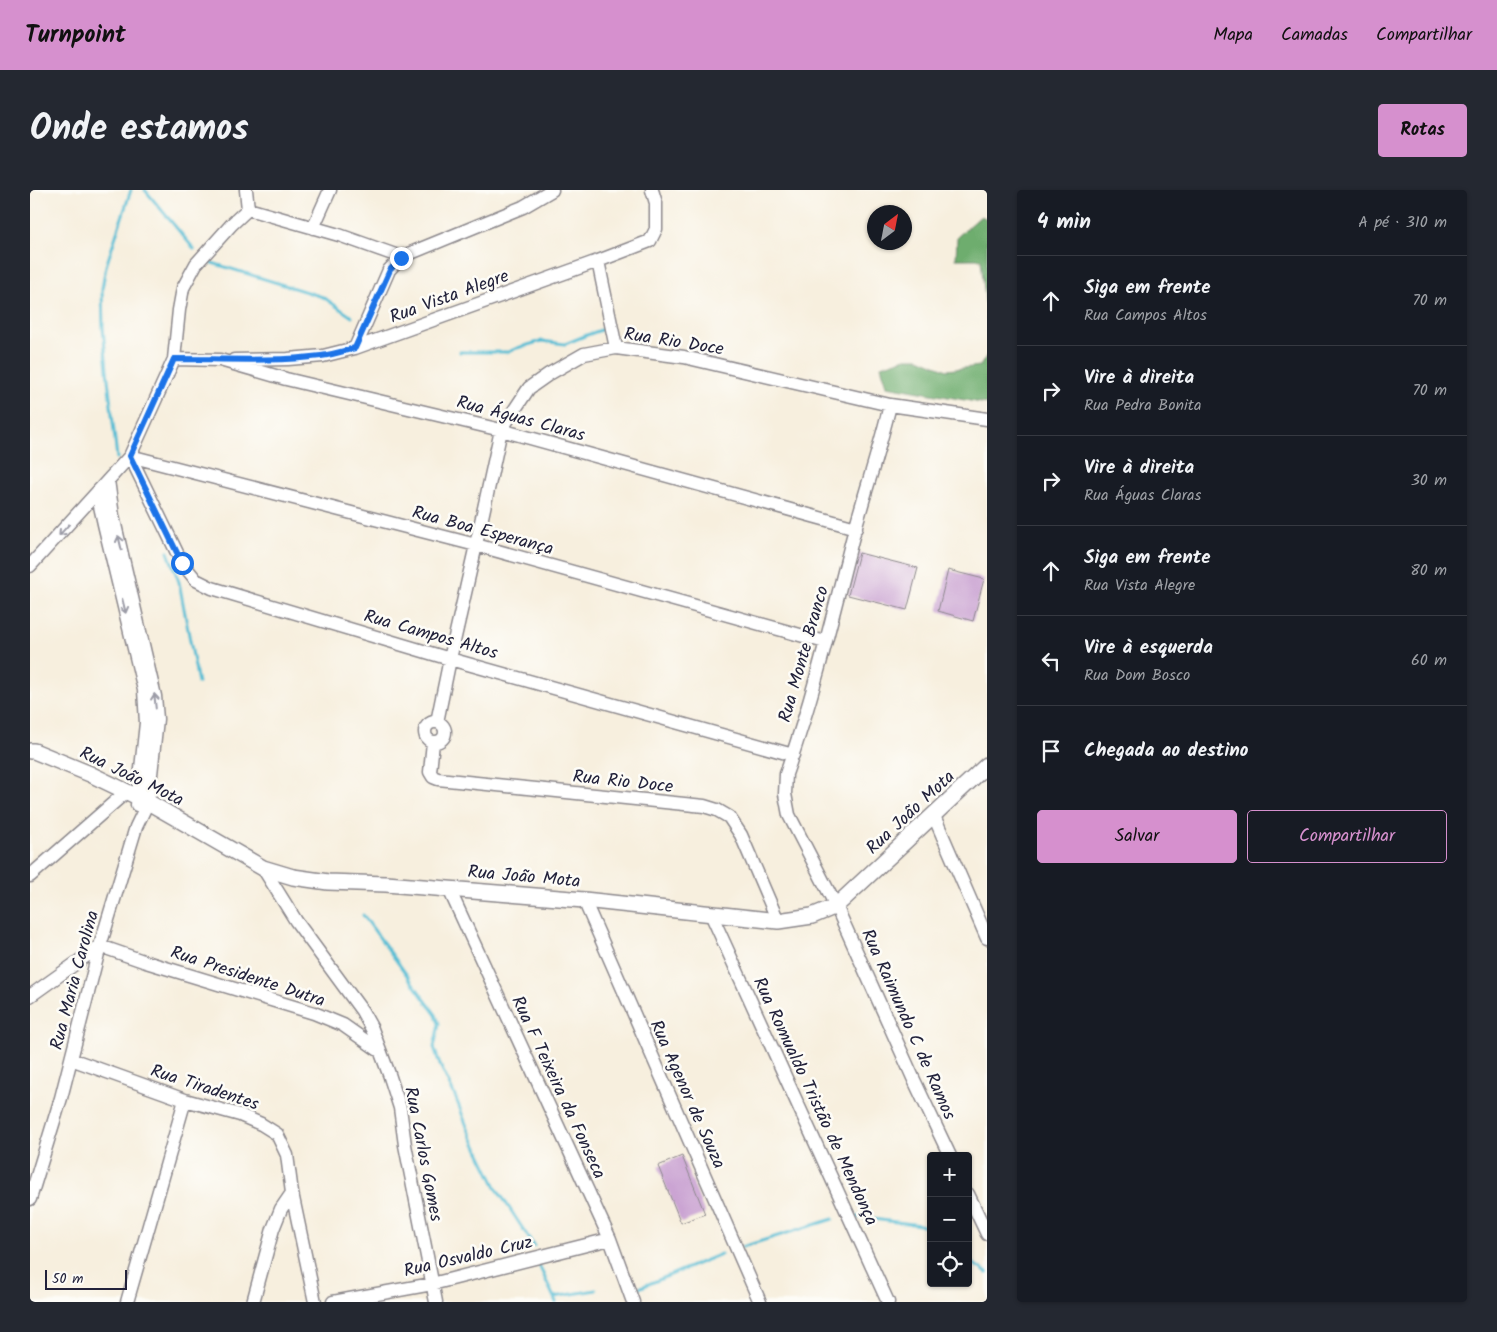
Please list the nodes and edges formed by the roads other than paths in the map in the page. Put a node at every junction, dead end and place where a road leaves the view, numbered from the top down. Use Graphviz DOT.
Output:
graph roads {
  1 [pos="246,190"];
  2 [pos="330,190"];
  3 [pos="552,190"];
  4 [pos="652,190"];
  5 [pos="248,209"];
  6 [pos="313,228"];
  7 [pos="401,258"];
  8 [pos="598,261"];
  9 [pos="355,348"];
  10 [pos="616,348"];
  11 [pos="288,358"];
  12 [pos="174,359"];
  13 [pos="220,360"];
  14 [pos="286,379"];
  15 [pos="890,405"];
  16 [pos="987,419"];
  17 [pos="500,430"];
  18 [pos="130,456"];
  19 [pos="104,485"];
  20 [pos="856,528"];
  21 [pos="476,545"];
  22 [pos="30,566"];
  23 [pos="826,642"];
  24 [pos="450,659"];
  25 [pos="30,750"];
  26 [pos="793,755"];
  27 [pos="987,765"];
  28 [pos="137,797"];
  29 [pos="934,816"];
  30 [pos="263,868"];
  31 [pos="30,876"];
  32 [pos="449,889"];
  33 [pos="584,900"];
  34 [pos="836,906"];
  35 [pos="711,914"];
  36 [pos="778,921"];
  37 [pos="987,938"];
  38 [pos="100,946"];
  39 [pos="30,996"];
  40 [pos="380,1051"];
  41 [pos="71,1059"];
  42 [pos="185,1100"];
  43 [pos="948,1152"];
  44 [pos="292,1193"];
  45 [pos="969,1197"];
  46 [pos="30,1199"];
  47 [pos="987,1234"];
  48 [pos="610,1239"];
  49 [pos="432,1284"];
  50 [pos="630,1296"];
  51 [pos="127,1302"];
  52 [pos="253,1302"];
  53 [pos="315,1302"];
  54 [pos="333,1302"];
  55 [pos="436,1302"];
  56 [pos="621,1302"];
  57 [pos="760,1302"];
  58 [pos="888,1302"];
  1 -- 5 [label="street"];
  2 -- 6 [label="street"];
  3 -- 7 [label="street"];
  4 -- 8 [label="street, Rua Vista Alegre"];
  5 -- 6 [label="street"];
  5 -- 12 [label="street"];
  6 -- 7 [label="street"];
  7 -- 9 [label="street"];
  8 -- 9 [label="street, Rua Vista Alegre"];
  8 -- 10 [label="street"];
  9 -- 11 [label="street, Rua Vista Alegre"];
  10 -- 15 [label="street, Rua Rio Doce"];
  10 -- 17 [label="street, Rua Rio Doce"];
  11 -- 13 [label="street, Rua Vista Alegre"];
  11 -- 14 [label="street"];
  12 -- 13 [label="street, Rua Águas Claras"];
  12 -- 18 [label="street"];
  13 -- 14 [label="street, Rua Águas Claras"];
  14 -- 17 [label="street, Rua Águas Claras"];
  15 -- 16 [label="street, Rua Rio Doce"];
  15 -- 20 [label="street, Rua Monte Branco"];
  17 -- 20 [label="street, Rua Águas Claras"];
  17 -- 21 [label="street, Rua Rio Doce"];
  18 -- 19 [label="street"];
  18 -- 21 [label="street, Rua Boa Esperança"];
  18 -- 24 [label="street, Rua Campos Altos"];
  19 -- 22 [label="street, one-way"];
  19 -- 28 [label="street, Rua Maria Carolina"];
  20 -- 23 [label="street, Rua Monte Branco"];
  21 -- 23 [label="street, Rua Boa Esperança"];
  21 -- 24 [label="street, Rua Rio Doce"];
  23 -- 26 [label="street, Rua Monte Branco"];
  24 -- 26 [label="street, Rua Campos Altos"];
  24 -- 36 [label="street, Rua Rio Doce"];
  25 -- 28 [label="main road, Rua João Mota"];
  26 -- 34 [label="street, Rua Monte Branco"];
  27 -- 29 [label="main road, Rua João Mota"];
  28 -- 30 [label="main road, Rua João Mota"];
  28 -- 31 [label="street"];
  28 -- 38 [label="street, Rua Maria Carolina"];
  29 -- 34 [label="main road, Rua João Mota"];
  29 -- 37 [label="street"];
  30 -- 32 [label="main road, Rua João Mota"];
  30 -- 40 [label="street, Rua Carlos Gomes"];
  32 -- 33 [label="main road, Rua João Mota"];
  32 -- 48 [label="street, Rua F Teixeira da Fonseca"];
  33 -- 35 [label="main road, Rua João Mota"];
  33 -- 57 [label="street, Rua Agenor de Souza"];
  34 -- 36 [label="main road, Rua João Mota"];
  34 -- 43 [label="street, Rua Raimundo C de Ramos"];
  35 -- 36 [label="main road, Rua João Mota"];
  35 -- 58 [label="street, Rua Romualdo Tristão de Mendonça"];
  38 -- 39 [label="street"];
  38 -- 40 [label="street, Rua Presidente Dutra"];
  38 -- 41 [label="street, Rua Maria Carolina"];
  40 -- 49 [label="street, Rua Carlos Gomes"];
  41 -- 42 [label="street, Rua Tiradentes"];
  41 -- 46 [label="street, Rua Maria Carolina"];
  42 -- 44 [label="street, Rua Tiradentes"];
  42 -- 51 [label="street"];
  44 -- 52 [label="street"];
  44 -- 53 [label="street, Rua Tiradentes"];
  45 -- 47 [label="street"];
  48 -- 49 [label="street, Rua Osvaldo Cruz"];
  48 -- 50 [label="street, Rua F Teixeira da Fonseca"];
  49 -- 54 [label="street, Rua Osvaldo Cruz"];
  49 -- 55 [label="street, Rua Carlos Gomes"];
  50 -- 56 [label="street"];
}
